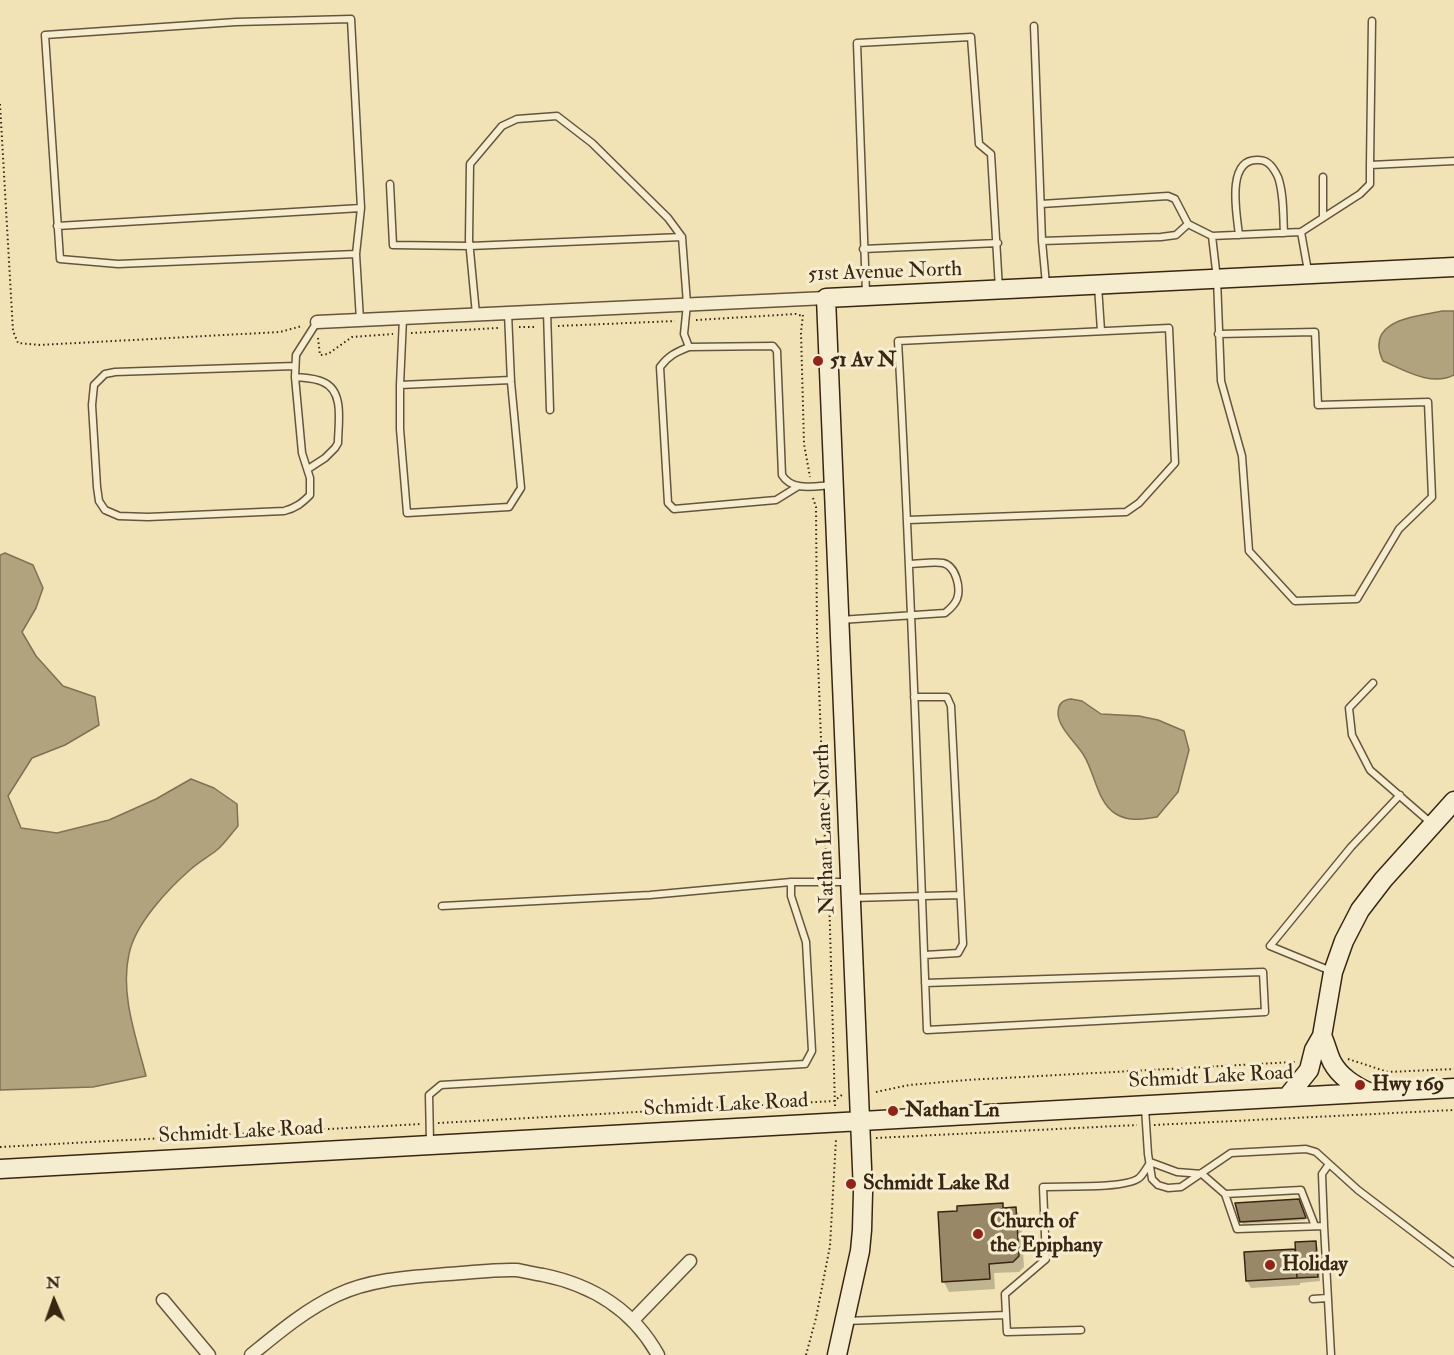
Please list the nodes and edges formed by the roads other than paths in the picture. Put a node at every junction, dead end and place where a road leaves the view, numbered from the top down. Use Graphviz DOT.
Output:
graph roads {
  1 [pos="1372,21"];
  2 [pos="1034,26"];
  3 [pos="1454,161"];
  4 [pos="1370,165"];
  5 [pos="1323,177"];
  6 [pos="390,184"];
  7 [pos="1041,204"];
  8 [pos="361,208"];
  9 [pos="1323,217"];
  10 [pos="1188,224"];
  11 [pos="57,226"];
  12 [pos="1300,232"];
  13 [pos="1284,233"];
  14 [pos="1239,235"];
  15 [pos="1212,236"];
  16 [pos="681,237"];
  17 [pos="1042,241"];
  18 [pos="998,243"];
  19 [pos="470,246"];
  20 [pos="863,249"];
  21 [pos="356,254"];
  22 [pos="1454,267"];
  23 [pos="1309,275"];
  24 [pos="1217,279"];
  25 [pos="1098,285"];
  26 [pos="1047,288"];
  27 [pos="999,290"];
  28 [pos="866,297"];
  29 [pos="826,298"];
  30 [pos="687,304"];
  31 [pos="547,311"];
  32 [pos="508,313"];
  33 [pos="476,314"];
  34 [pos="403,318"];
  35 [pos="360,320"];
  36 [pos="317,322"];
  37 [pos="1101,331"];
  38 [pos="1218,334"];
  39 [pos="689,347"];
  40 [pos="296,366"];
  41 [pos="295,377"];
  42 [pos="511,380"];
  43 [pos="400,385"];
  44 [pos="550,410"];
  45 [pos="308,469"];
  46 [pos="834,485"];
  47 [pos="796,486"];
  48 [pos="908,520"];
  49 [pos="909,564"];
  50 [pos="911,614"];
  51 [pos="840,620"];
  52 [pos="1373,683"];
  53 [pos="914,697"];
  54 [pos="1400,795"];
  55 [pos="1454,801"];
  56 [pos="1434,825"];
  57 [pos="790,882"];
  58 [pos="851,890"];
  59 [pos="960,895"];
  60 [pos="922,897"];
  61 [pos="442,906"];
  62 [pos="924,955"];
  63 [pos="1333,972"];
  64 [pos="926,983"];
  65 [pos="1322,1036"];
  66 [pos="1454,1088"];
  67 [pos="1368,1092"];
  68 [pos="1288,1096"];
  69 [pos="1145,1104"];
  70 [pos="860,1121"];
  71 [pos="430,1145"];
  72 [pos="1150,1162"];
  73 [pos="1329,1164"];
  74 [pos="0,1169"];
  75 [pos="1202,1174"];
  76 [pos="1225,1194"];
  77 [pos="1315,1226"];
  78 [pos="1324,1226"];
  79 [pos="690,1261"];
  80 [pos="1454,1263"];
  81 [pos="1327,1298"];
  82 [pos="1313,1299"];
  83 [pos="163,1300"];
  84 [pos="1006,1315"];
  85 [pos="633,1320"];
  86 [pos="844,1321"];
  87 [pos="1081,1330"];
  88 [pos="209,1355"];
  89 [pos="251,1355"];
  90 [pos="658,1355"];
  91 [pos="837,1355"];
  92 [pos="1331,1355"];
  1 -- 4 [label="lane"];
  2 -- 7 [label="lane"];
  3 -- 4 [label="lane"];
  4 -- 9 [label="lane"];
  5 -- 9 [label="lane"];
  6 -- 19 [label="lane"];
  7 -- 10 [label="lane"];
  7 -- 17 [label="lane"];
  8 -- 11 [label="lane"];
  8 -- 11 [label="lane"];
  8 -- 21 [label="lane"];
  9 -- 12 [label="lane"];
  10 -- 15 [label="lane"];
  10 -- 17 [label="lane"];
  11 -- 21 [label="lane"];
  12 -- 13 [label="lane"];
  12 -- 23 [label="lane"];
  13 -- 14 [label="lane"];
  13 -- 14 [label="lane"];
  14 -- 15 [label="lane"];
  15 -- 24 [label="lane"];
  16 -- 19 [label="lane"];
  16 -- 19 [label="lane"];
  16 -- 30 [label="lane"];
  17 -- 26 [label="lane"];
  18 -- 20 [label="lane"];
  18 -- 20 [label="lane"];
  18 -- 27 [label="lane"];
  19 -- 33 [label="lane"];
  20 -- 28 [label="lane"];
  21 -- 35 [label="lane"];
  22 -- 23 [label="street, 51st Avenue North"];
  23 -- 24 [label="street, 51st Avenue North"];
  24 -- 25 [label="street, 51st Avenue North"];
  24 -- 38 [label="lane"];
  25 -- 26 [label="street, 51st Avenue North"];
  25 -- 37 [label="lane"];
  26 -- 27 [label="street, 51st Avenue North"];
  27 -- 28 [label="street, 51st Avenue North"];
  28 -- 29 [label="street, 51st Avenue North"];
  29 -- 30 [label="street, 51st Avenue North"];
  29 -- 46 [label="street, Nathan Lane North"];
  30 -- 31 [label="street, 51st Avenue North"];
  30 -- 39 [label="lane"];
  31 -- 32 [label="street, 51st Avenue North"];
  31 -- 44 [label="lane"];
  32 -- 33 [label="street, 51st Avenue North"];
  32 -- 42 [label="lane"];
  33 -- 34 [label="street, 51st Avenue North"];
  34 -- 35 [label="street, 51st Avenue North"];
  34 -- 43 [label="lane"];
  35 -- 36 [label="street, 51st Avenue North"];
  36 -- 40 [label="lane"];
  37 -- 48 [label="lane"];
  37 -- 48 [label="lane"];
  38 -- 38 [label="lane"];
  39 -- 47 [label="lane"];
  39 -- 47 [label="lane"];
  40 -- 41 [label="lane"];
  40 -- 45 [label="lane"];
  41 -- 45 [label="lane"];
  41 -- 45 [label="lane"];
  42 -- 43 [label="lane"];
  42 -- 43 [label="lane"];
  46 -- 47 [label="lane"];
  46 -- 51 [label="street, Nathan Lane North"];
  48 -- 49 [label="lane"];
  49 -- 50 [label="lane"];
  49 -- 50 [label="lane"];
  50 -- 51 [label="lane"];
  50 -- 53 [label="lane"];
  51 -- 58 [label="street, Nathan Lane North"];
  52 -- 54 [label="lane"];
  53 -- 59 [label="lane"];
  53 -- 60 [label="lane"];
  54 -- 56 [label="lane"];
  54 -- 63 [label="lane"];
  55 -- 56 [label="street"];
  56 -- 63 [label="street"];
  57 -- 58 [label="lane"];
  57 -- 61 [label="lane"];
  57 -- 71 [label="lane"];
  58 -- 60 [label="lane"];
  58 -- 70 [label="street, Nathan Lane North"];
  59 -- 60 [label="lane"];
  59 -- 62 [label="lane"];
  60 -- 62 [label="lane"];
  62 -- 64 [label="lane"];
  63 -- 65 [label="street"];
  64 -- 64 [label="lane"];
  65 -- 67 [label="street"];
  65 -- 68 [label="street"];
  66 -- 67 [label="street, Schmidt Lake Road"];
  67 -- 68 [label="street, Schmidt Lake Road"];
  68 -- 69 [label="street, Schmidt Lake Road"];
  69 -- 70 [label="street, Schmidt Lake Road"];
  69 -- 72 [label="lane"];
  70 -- 71 [label="street, Schmidt Lake Road"];
  70 -- 86 [label="street, Nathan Lane North"];
  71 -- 74 [label="street, Schmidt Lake Road"];
  72 -- 75 [label="lane"];
  72 -- 75 [label="lane"];
  72 -- 84 [label="lane"];
  73 -- 75 [label="lane"];
  73 -- 78 [label="lane"];
  73 -- 80 [label="lane"];
  75 -- 76 [label="lane"];
  76 -- 77 [label="lane"];
  76 -- 77 [label="lane"];
  77 -- 78 [label="lane"];
  78 -- 81 [label="lane"];
  79 -- 85 [label="street"];
  81 -- 82 [label="lane"];
  81 -- 92 [label="lane"];
  83 -- 88 [label="street"];
  84 -- 86 [label="lane"];
  84 -- 87 [label="lane"];
  85 -- 89 [label="street"];
  85 -- 90 [label="street"];
  86 -- 91 [label="street, Nathan Lane North"];
}
